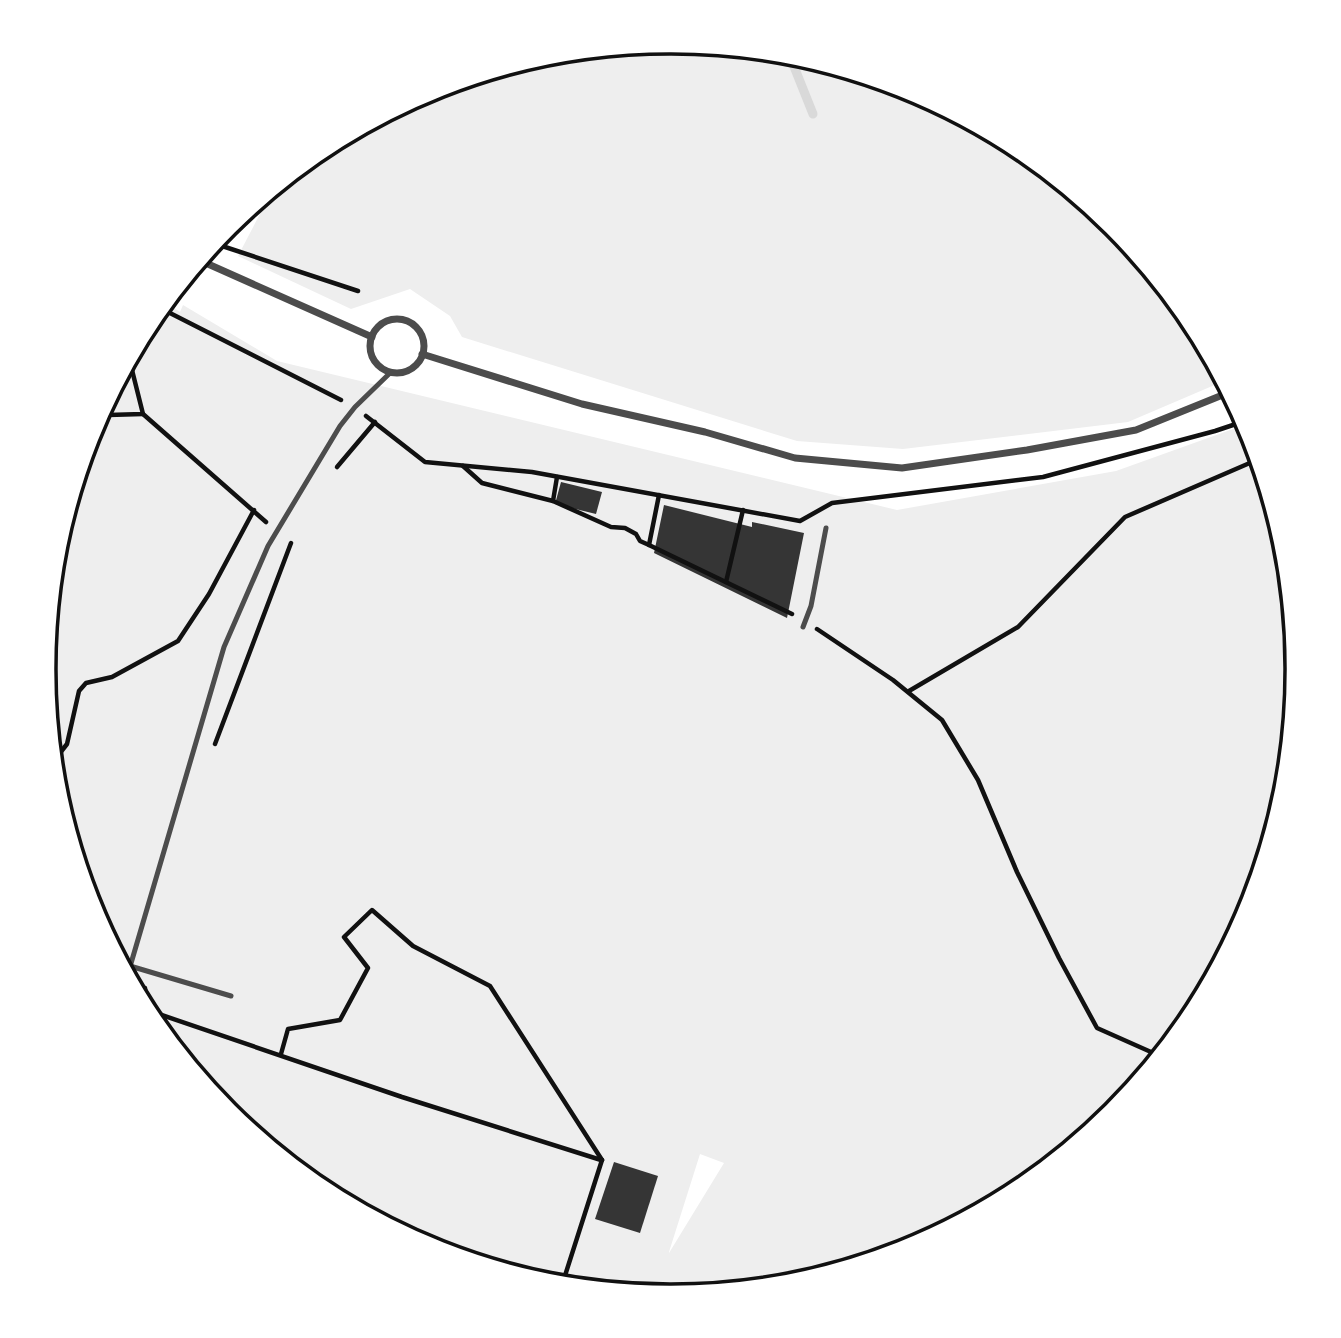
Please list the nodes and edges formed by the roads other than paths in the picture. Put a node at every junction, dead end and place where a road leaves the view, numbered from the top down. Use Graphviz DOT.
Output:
graph roads {
  1 [pos="208,264"];
  2 [pos="372,337"];
  3 [pos="422,354"];
  4 [pos="390,373"];
  5 [pos="1221,396"];
  6 [pos="826,528"];
  7 [pos="805,624"];
  8 [pos="131,963"];
  9 [pos="134,968"];
  10 [pos="231,996"];
  1 -- 2 [label="street"];
  2 -- 3 [label="street"];
  2 -- 4 [label="street"];
  3 -- 4 [label="street"];
  3 -- 5 [label="street"];
  4 -- 8 [label="lane"];
  6 -- 7 [label="lane"];
  9 -- 10 [label="lane"];
}
